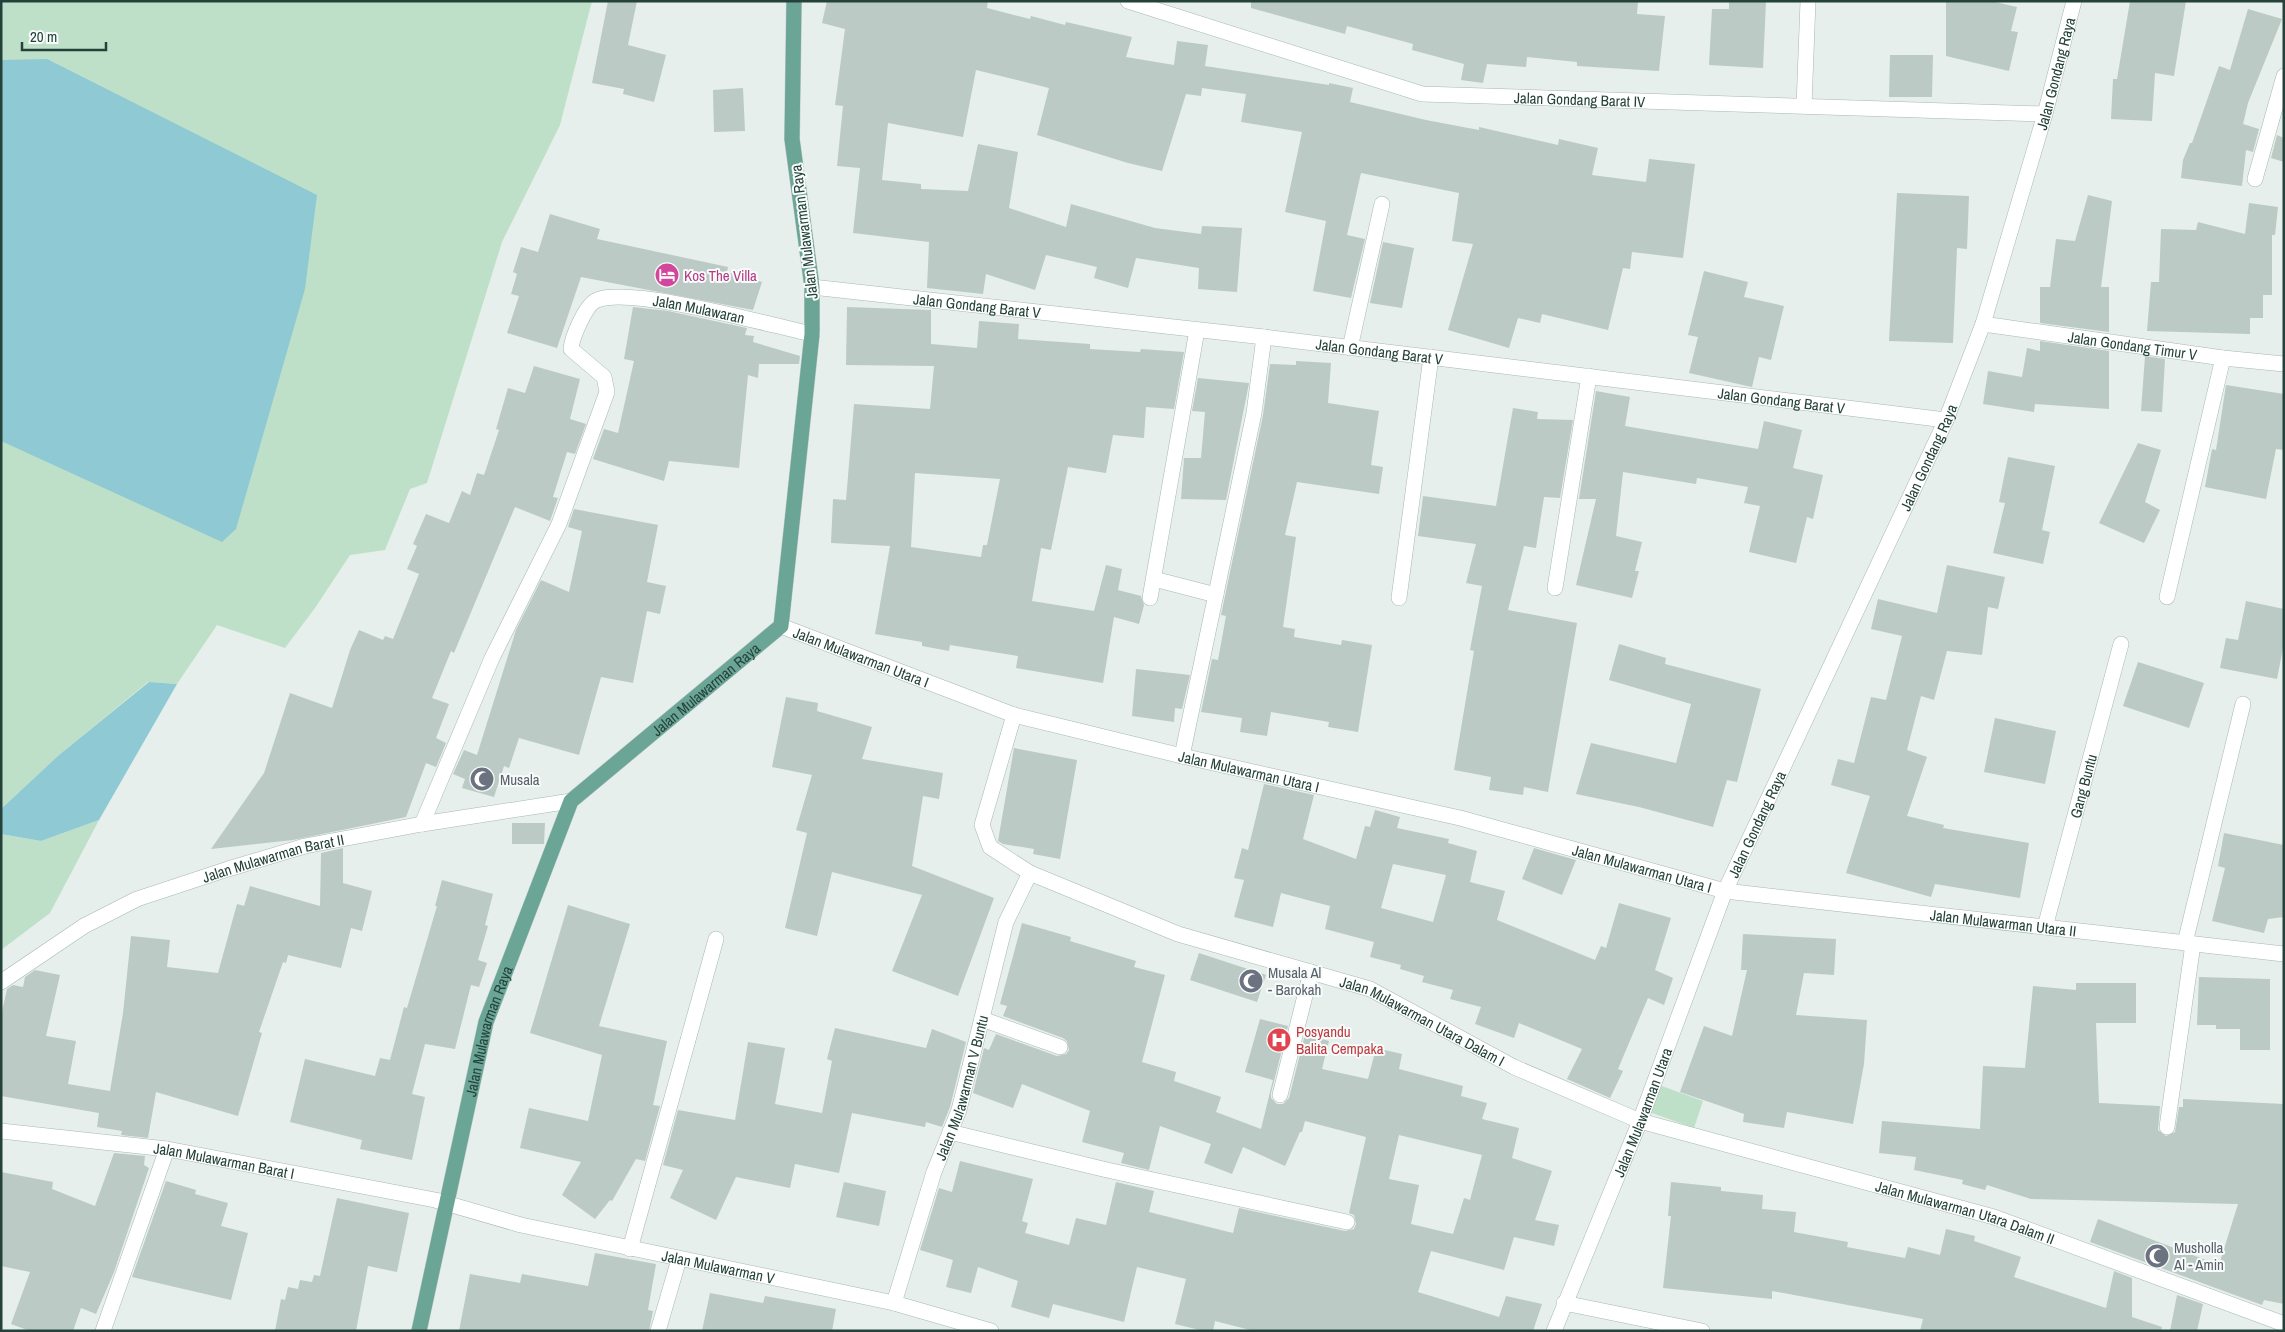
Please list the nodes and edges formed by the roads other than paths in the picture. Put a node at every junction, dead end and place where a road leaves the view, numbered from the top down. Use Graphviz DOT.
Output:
graph roads {
  1 [pos="794,1"];
  2 [pos="1128,1"];
  3 [pos="1808,1"];
  4 [pos="2074,1"];
  5 [pos="1169,8"];
  6 [pos="2284,76"];
  7 [pos="1804,106"];
  8 [pos="2045,114"];
  9 [pos="2255,179"];
  10 [pos="1382,204"];
  11 [pos="812,287"];
  12 [pos="1983,324"];
  13 [pos="1197,330"];
  14 [pos="812,334"];
  15 [pos="1264,337"];
  16 [pos="1350,348"];
  17 [pos="1431,357"];
  18 [pos="2223,358"];
  19 [pos="2284,364"];
  20 [pos="1589,376"];
  21 [pos="1946,420"];
  22 [pos="1154,579"];
  23 [pos="1555,588"];
  24 [pos="1216,595"];
  25 [pos="2167,597"];
  26 [pos="1150,598"];
  27 [pos="1399,598"];
  28 [pos="781,626"];
  29 [pos="2121,644"];
  30 [pos="2243,704"];
  31 [pos="1014,715"];
  32 [pos="1182,756"];
  33 [pos="571,801"];
  34 [pos="422,824"];
  35 [pos="1030,873"];
  36 [pos="1724,891"];
  37 [pos="2045,927"];
  38 [pos="716,940"];
  39 [pos="2189,943"];
  40 [pos="2284,954"];
  41 [pos="1311,972"];
  42 [pos="1,982"];
  43 [pos="982,1019"];
  44 [pos="1060,1046"];
  45 [pos="1280,1095"];
  46 [pos="1640,1121"];
  47 [pos="2167,1127"];
  48 [pos="1,1131"];
  49 [pos="950,1132"];
  50 [pos="166,1149"];
  51 [pos="446,1202"];
  52 [pos="1347,1222"];
  53 [pos="630,1249"];
  54 [pos="679,1259"];
  55 [pos="894,1303"];
  56 [pos="1564,1303"];
  57 [pos="2284,1324"];
  58 [pos="103,1331"];
  59 [pos="419,1331"];
  60 [pos="658,1331"];
  61 [pos="991,1331"];
  62 [pos="1554,1331"];
  63 [pos="1702,1331"];
  1 -- 11 [label="main road, Jalan Mulawarman Raya"];
  2 -- 5 [label="street, Jalan Gondang Barat IV"];
  3 -- 7 [label="street"];
  4 -- 8 [label="street, Jalan Gondang Raya"];
  5 -- 7 [label="street, Jalan Gondang Barat IV"];
  6 -- 9 [label="street"];
  7 -- 8 [label="street, Jalan Gondang Barat IV"];
  8 -- 12 [label="street, Jalan Gondang Raya"];
  10 -- 16 [label="street"];
  11 -- 13 [label="street, Jalan Gondang Barat V"];
  11 -- 14 [label="main road, Jalan Mulawarman Raya"];
  12 -- 18 [label="street, Jalan Gondang Timur V"];
  12 -- 21 [label="street, Jalan Gondang Raya"];
  13 -- 15 [label="street, Jalan Gondang Barat V"];
  13 -- 22 [label="street"];
  14 -- 28 [label="main road, Jalan Mulawarman Raya"];
  14 -- 34 [label="street, Jalan Mulawaran"];
  15 -- 16 [label="street, Jalan Gondang Barat V"];
  15 -- 24 [label="street"];
  16 -- 17 [label="street, Jalan Gondang Barat V"];
  17 -- 20 [label="street, Jalan Gondang Barat V"];
  17 -- 27 [label="street"];
  18 -- 19 [label="street, Jalan Gondang Timur V"];
  18 -- 25 [label="street"];
  20 -- 21 [label="street, Jalan Gondang Barat V"];
  20 -- 23 [label="street"];
  21 -- 36 [label="street, Jalan Gondang Raya"];
  22 -- 24 [label="street"];
  22 -- 26 [label="street"];
  24 -- 32 [label="street"];
  28 -- 31 [label="street, Jalan Mulawarman Utara I"];
  28 -- 33 [label="main road, Jalan Mulawarman Raya"];
  29 -- 37 [label="street, Gang Buntu"];
  30 -- 39 [label="street"];
  31 -- 32 [label="street, Jalan Mulawarman Utara I"];
  31 -- 35 [label="street, Jalan Mulawarman Utara Dalam I"];
  32 -- 36 [label="street, Jalan Mulawarman Utara I"];
  33 -- 34 [label="street, Jalan Mulawarman Barat II"];
  33 -- 51 [label="main road, Jalan Mulawarman Raya"];
  34 -- 42 [label="street, Jalan Mulawarman Barat II"];
  35 -- 41 [label="street, Jalan Mulawarman Utara Dalam I"];
  35 -- 43 [label="street, Jalan Mulawarman V Buntu"];
  36 -- 37 [label="street, Jalan Mulawarman Utara II"];
  36 -- 46 [label="street, Jalan Mulawarman Utara"];
  37 -- 39 [label="street, Jalan Mulawarman Utara II"];
  38 -- 53 [label="street"];
  39 -- 40 [label="street, Jalan Mulawarman Utara II"];
  39 -- 47 [label="street"];
  41 -- 45 [label="street"];
  41 -- 46 [label="street, Jalan Mulawarman Utara Dalam I"];
  43 -- 44 [label="street"];
  43 -- 49 [label="street, Jalan Mulawarman V Buntu"];
  46 -- 56 [label="street, Jalan Mulawarman Utara"];
  46 -- 57 [label="street, Jalan Mulawarman Utara Dalam II"];
  48 -- 50 [label="street, Jalan Mulawarman Barat I"];
  49 -- 52 [label="street"];
  49 -- 55 [label="street, Jalan Mulawarman V Buntu"];
  50 -- 51 [label="street, Jalan Mulawarman Barat I"];
  50 -- 58 [label="street"];
  51 -- 53 [label="street, Jalan Mulawarman V"];
  51 -- 59 [label="main road, Jalan Mulawarman Raya"];
  53 -- 54 [label="street, Jalan Mulawarman V"];
  54 -- 55 [label="street, Jalan Mulawarman V"];
  54 -- 60 [label="street"];
  55 -- 61 [label="street, Jalan Mulawarman V"];
  56 -- 62 [label="street, Jalan Mulawarman Utara"];
  56 -- 63 [label="street"];
}
